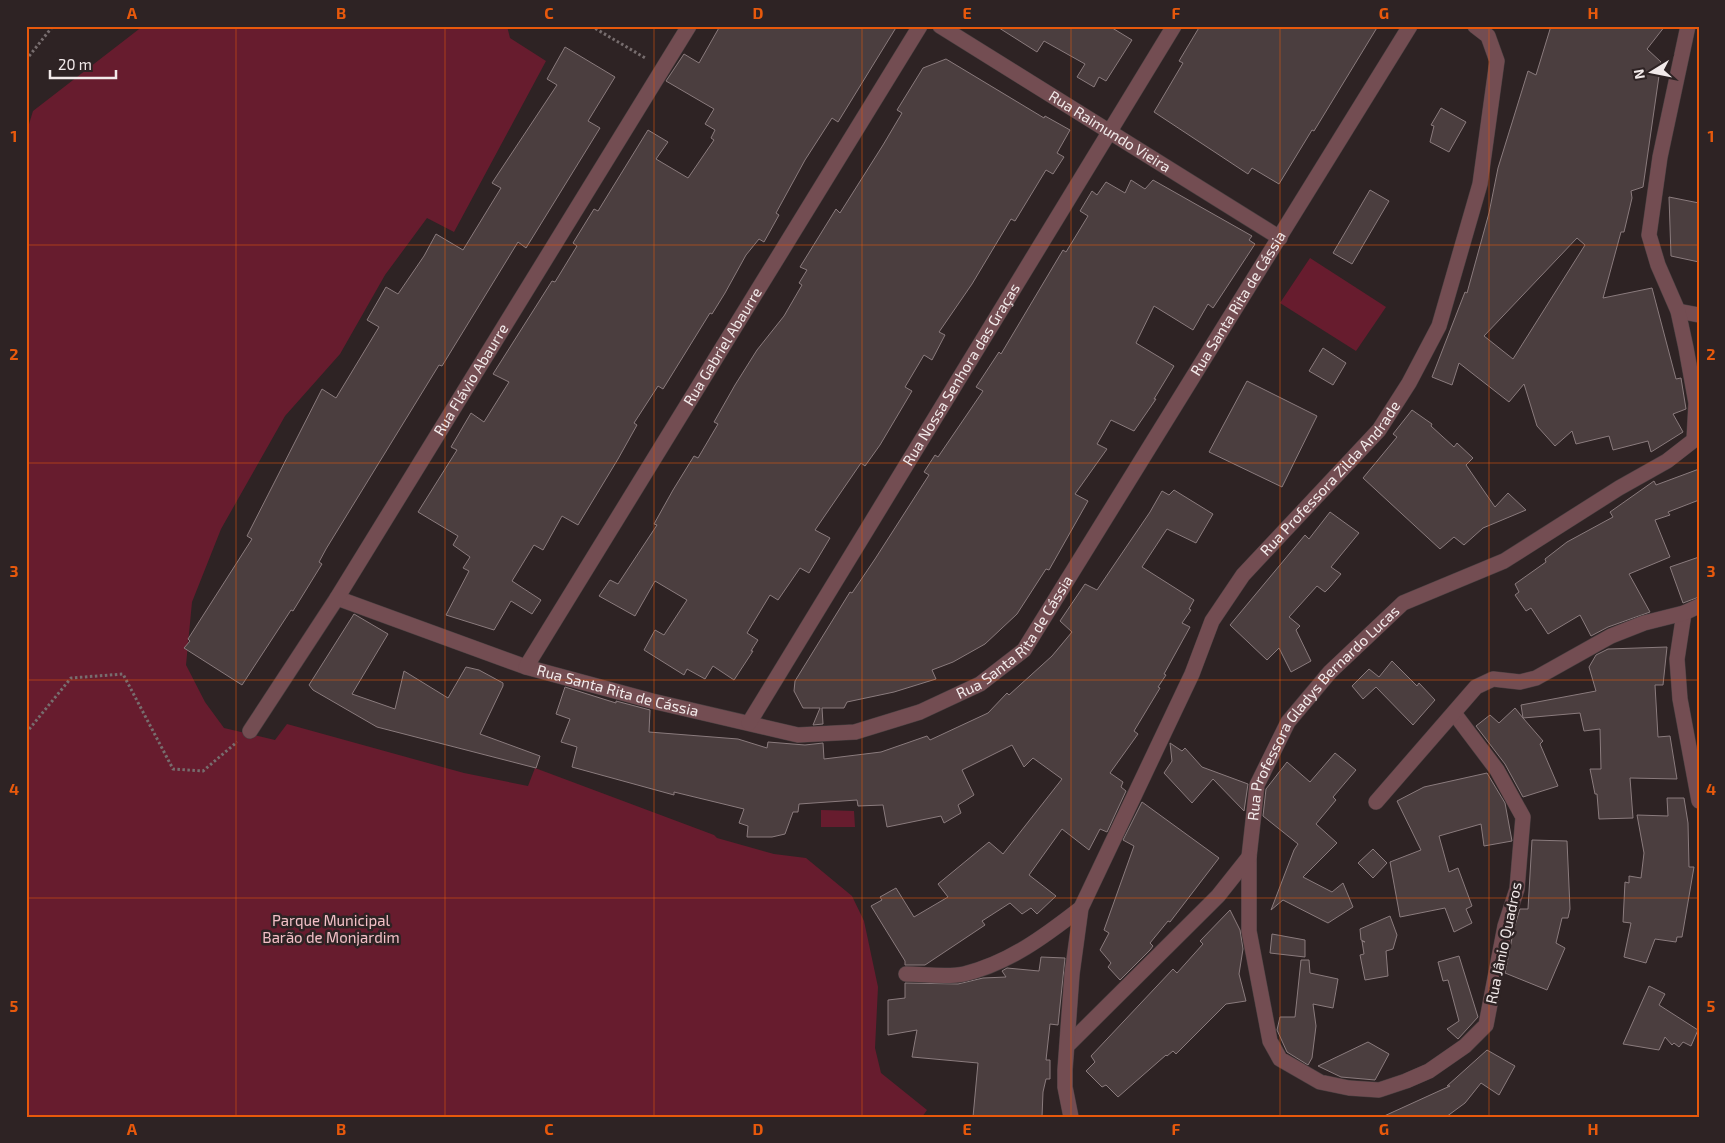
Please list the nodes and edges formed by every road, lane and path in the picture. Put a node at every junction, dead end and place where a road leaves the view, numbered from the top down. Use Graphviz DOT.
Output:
graph roads {
  1 [pos="53,26"];
  2 [pos="591,26"];
  3 [pos="606,26"];
  4 [pos="689,26"];
  5 [pos="920,26"];
  6 [pos="940,26"];
  7 [pos="1174,26"];
  8 [pos="1410,26"];
  9 [pos="1475,26"];
  10 [pos="1688,26"];
  11 [pos="602,32"];
  12 [pos="26,60"];
  13 [pos="662,69"];
  14 [pos="1112,131"];
  15 [pos="1280,238"];
  16 [pos="1678,311"];
  17 [pos="1699,315"];
  18 [pos="337,598"];
  19 [pos="1699,606"];
  20 [pos="1684,613"];
  21 [pos="526,667"];
  22 [pos="1454,713"];
  23 [pos="749,723"];
  24 [pos="250,731"];
  25 [pos="26,733"];
  26 [pos="1699,801"];
  27 [pos="1376,802"];
  28 [pos="1249,858"];
  29 [pos="1081,908"];
  30 [pos="906,974"];
  31 [pos="1067,1046"];
  32 [pos="1071,1117"];
  1 -- 12 [label="path"];
  2 -- 11 [label="path"];
  3 -- 11 [label="path"];
  4 -- 13 [label="street, Rua Flávio Abaurre"];
  5 -- 21 [label="street, Rua Gabriel Abaurre"];
  6 -- 14 [label="street, Rua Raimundo Vieira"];
  7 -- 14 [label="street, Rua Nossa Senhora das Graças"];
  8 -- 15 [label="street, Rua Santa Rita de Cássia"];
  9 -- 29 [label="street, Rua Professora Zilda Andrade"];
  10 -- 16 [label="street"];
  11 -- 13 [label="path"];
  13 -- 18 [label="street, Rua Flávio Abaurre"];
  14 -- 15 [label="street, Rua Raimundo Vieira"];
  14 -- 23 [label="street, Rua Nossa Senhora das Graças"];
  15 -- 23 [label="street, Rua Santa Rita de Cássia"];
  16 -- 17 [label="street"];
  16 -- 28 [label="street, Rua Professora Gladys Bernardo Lucas"];
  18 -- 21 [label="street, Rua Santa Rita de Cássia"];
  18 -- 24 [label="street, Rua Flávio Abaurre"];
  19 -- 20 [label="street"];
  20 -- 22 [label="street"];
  20 -- 26 [label="street"];
  21 -- 23 [label="street, Rua Santa Rita de Cássia"];
  22 -- 27 [label="street"];
  22 -- 28 [label="street, Rua Jânio Quadros"];
  24 -- 25 [label="path"];
  28 -- 31 [label="street"];
  29 -- 30 [label="street"];
  29 -- 31 [label="street"];
  31 -- 32 [label="street"];
}
